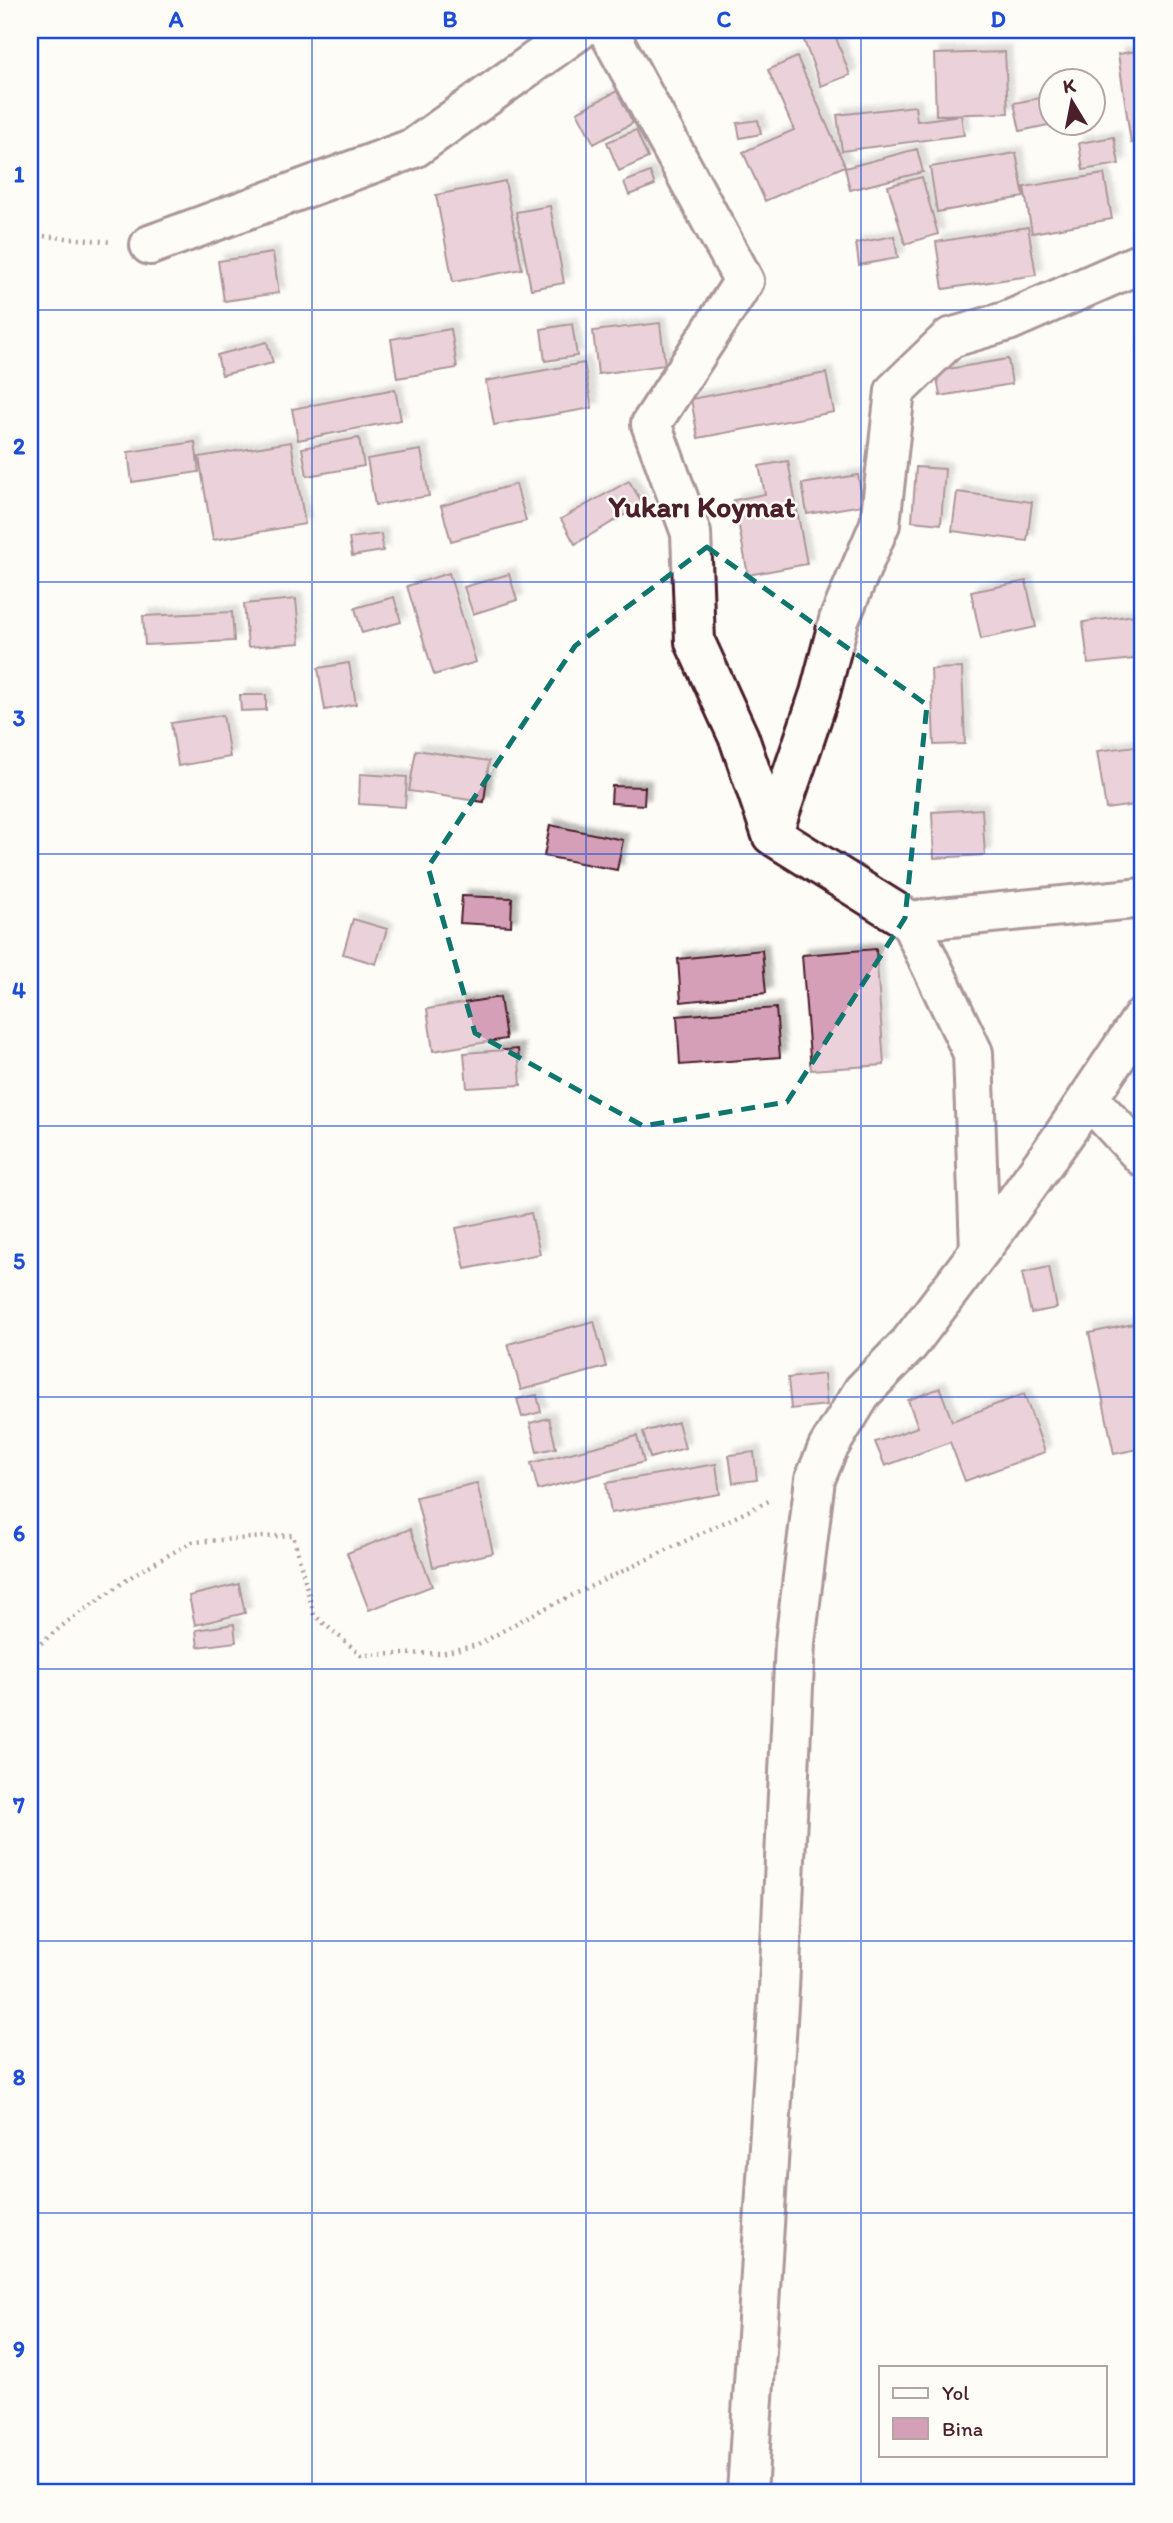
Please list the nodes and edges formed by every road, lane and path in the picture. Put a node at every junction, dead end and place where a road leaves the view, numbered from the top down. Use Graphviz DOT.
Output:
graph roads {
  1 [pos="579,30"];
  2 [pos="608,30"];
  3 [pos="30,235"];
  4 [pos="150,245"];
  5 [pos="1143,262"];
  6 [pos="772,835"];
  7 [pos="1143,898"];
  8 [pos="911,921"];
  9 [pos="1143,1017"];
  10 [pos="1088,1099"];
  11 [pos="1143,1157"];
  12 [pos="980,1250"];
  13 [pos="815,1479"];
  14 [pos="30,1652"];
  15 [pos="747,2493"];
  1 -- 4 [label="street"];
  2 -- 6 [label="street"];
  3 -- 4 [label="path"];
  5 -- 6 [label="street"];
  6 -- 8 [label="street"];
  7 -- 8 [label="street"];
  8 -- 12 [label="street"];
  9 -- 10 [label="street"];
  10 -- 11 [label="street"];
  10 -- 12 [label="street"];
  12 -- 13 [label="street"];
  13 -- 14 [label="path"];
  13 -- 15 [label="street"];
}
